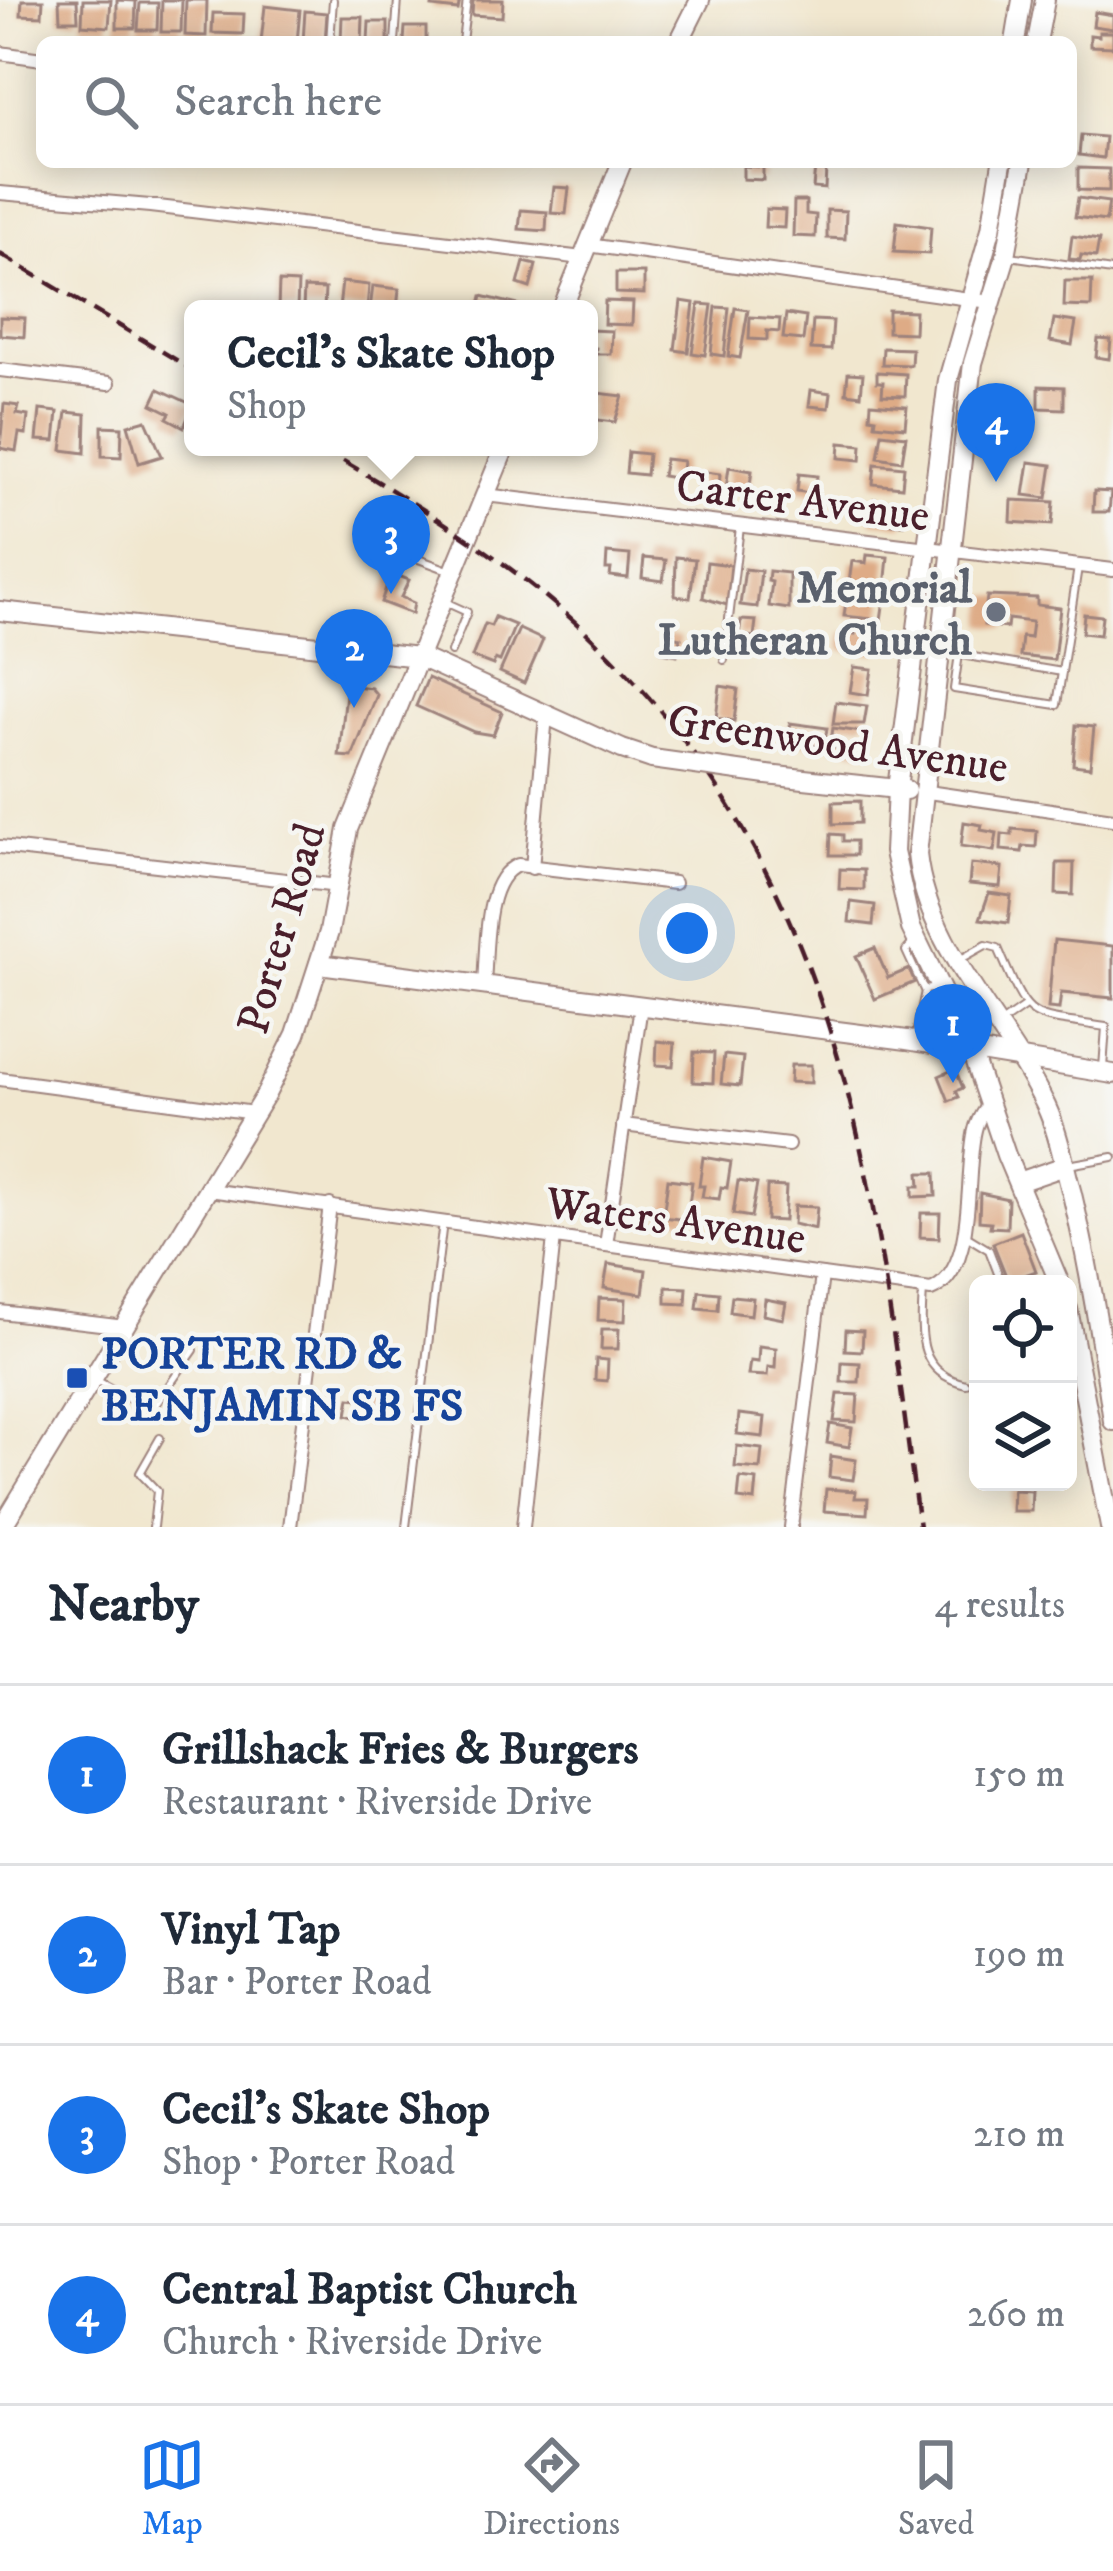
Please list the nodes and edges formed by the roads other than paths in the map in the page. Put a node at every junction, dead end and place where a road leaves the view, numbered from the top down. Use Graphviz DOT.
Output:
graph roads {
  1 [pos="334,0"];
  2 [pos="398,0"];
  3 [pos="467,0"];
  4 [pos="700,0"];
  5 [pos="1022,0"];
  6 [pos="1044,0"];
  7 [pos="331,36"];
  8 [pos="395,36"];
  9 [pos="463,36"];
  10 [pos="682,36"];
  11 [pos="1016,36"];
  12 [pos="1038,36"];
  13 [pos="0,53"];
  14 [pos="36,57"];
  15 [pos="620,168"];
  16 [pos="1001,168"];
  17 [pos="1022,168"];
  18 [pos="0,193"];
  19 [pos="585,252"];
  20 [pos="1006,256"];
  21 [pos="1112,272"];
  22 [pos="566,300"];
  23 [pos="980,300"];
  24 [pos="0,370"];
  25 [pos="109,383"];
  26 [pos="501,456"];
  27 [pos="485,495"];
  28 [pos="740,527"];
  29 [pos="394,550"];
  30 [pos="927,551"];
  31 [pos="953,554"];
  32 [pos="1078,567"];
  33 [pos="1113,570"];
  34 [pos="454,572"];
  35 [pos="442,601"];
  36 [pos="0,611"];
  37 [pos="916,648"];
  38 [pos="451,652"];
  39 [pos="949,653"];
  40 [pos="419,657"];
  41 [pos="724,660"];
  42 [pos="1062,672"];
  43 [pos="546,716"];
  44 [pos="897,789"];
  45 [pos="921,791"];
  46 [pos="1113,819"];
  47 [pos="0,847"];
  48 [pos="532,868"];
  49 [pos="674,883"];
  50 [pos="338,886"];
  51 [pos="958,961"];
  52 [pos="319,964"];
  53 [pos="484,984"];
  54 [pos="934,984"];
  55 [pos="641,1006"];
  56 [pos="1024,1007"];
  57 [pos="998,1025"];
  58 [pos="914,1042"];
  59 [pos="971,1052"];
  60 [pos="1019,1059"];
  61 [pos="1080,1070"];
  62 [pos="1108,1073"];
  63 [pos="0,1079"];
  64 [pos="988,1104"];
  65 [pos="1046,1107"];
  66 [pos="254,1113"];
  67 [pos="623,1124"];
  68 [pos="788,1145"];
  69 [pos="1113,1156"];
  70 [pos="1064,1166"];
  71 [pos="1018,1182"];
  72 [pos="208,1190"];
  73 [pos="330,1205"];
  74 [pos="442,1222"];
  75 [pos="962,1234"];
  76 [pos="554,1238"];
  77 [pos="606,1245"];
  78 [pos="822,1275"];
  79 [pos="998,1275"];
  80 [pos="1056,1275"];
  81 [pos="922,1289"];
  82 [pos="0,1312"];
  83 [pos="124,1327"];
  84 [pos="194,1350"];
  85 [pos="1077,1354"];
  86 [pos="93,1378"];
  87 [pos="966,1384"];
  88 [pos="1113,1421"];
  89 [pos="160,1438"];
  90 [pos="1109,1513"];
  91 [pos="2,1527"];
  92 [pos="153,1527"];
  93 [pos="290,1527"];
  94 [pos="406,1527"];
  95 [pos="523,1527"];
  96 [pos="791,1527"];
  1 -- 7 [label="lane"];
  2 -- 8 [label="lane"];
  3 -- 9 [label="lane"];
  4 -- 10 [label="street"];
  5 -- 11 [label="street"];
  6 -- 12 [label="street"];
  13 -- 14 [label="street"];
  15 -- 19 [label="street"];
  16 -- 23 [label="street"];
  17 -- 20 [label="street"];
  18 -- 19 [label="street"];
  19 -- 22 [label="street"];
  19 -- 23 [label="street"];
  20 -- 21 [label="lane"];
  20 -- 23 [label="street"];
  23 -- 30 [label="street"];
  23 -- 31 [label="street"];
  24 -- 25 [label="street"];
  26 -- 27 [label="street, Porter Road"];
  27 -- 28 [label="street, Carter Avenue"];
  27 -- 34 [label="street, Porter Road"];
  28 -- 30 [label="street, Carter Avenue"];
  28 -- 41 [label="lane"];
  29 -- 34 [label="lane"];
  30 -- 31 [label="street, Carter Avenue"];
  30 -- 37 [label="street"];
  31 -- 32 [label="street, Carter Avenue"];
  31 -- 39 [label="street"];
  32 -- 33 [label="street, Carter Avenue"];
  32 -- 42 [label="lane"];
  34 -- 35 [label="street, Porter Road"];
  35 -- 38 [label="lane"];
  35 -- 40 [label="street, Porter Road"];
  36 -- 40 [label="street, Greenwood Avenue"];
  37 -- 39 [label="street"];
  37 -- 44 [label="street"];
  39 -- 42 [label="lane"];
  39 -- 42 [label="lane"];
  39 -- 45 [label="street"];
  40 -- 43 [label="street, Greenwood Avenue"];
  40 -- 50 [label="street, Porter Road"];
  43 -- 44 [label="street, Greenwood Avenue, bridge"];
  43 -- 48 [label="street"];
  44 -- 45 [label="street, Greenwood Avenue"];
  44 -- 54 [label="street"];
  45 -- 46 [label="street, Greenwood Avenue"];
  45 -- 51 [label="street"];
  47 -- 50 [label="street"];
  48 -- 49 [label="street"];
  48 -- 53 [label="street"];
  50 -- 52 [label="street, Porter Road"];
  51 -- 54 [label="street"];
  51 -- 56 [label="lane"];
  51 -- 57 [label="street"];
  52 -- 53 [label="street"];
  52 -- 66 [label="street, Porter Road"];
  53 -- 55 [label="street"];
  54 -- 58 [label="lane"];
  54 -- 59 [label="street"];
  55 -- 58 [label="street"];
  55 -- 67 [label="street"];
  56 -- 57 [label="lane"];
  56 -- 62 [label="lane"];
  57 -- 60 [label="street"];
  58 -- 59 [label="street"];
  59 -- 60 [label="street"];
  59 -- 64 [label="street"];
  60 -- 61 [label="street"];
  60 -- 65 [label="street"];
  61 -- 62 [label="street"];
  61 -- 65 [label="street"];
  63 -- 66 [label="street"];
  64 -- 71 [label="street"];
  64 -- 75 [label="street"];
  65 -- 70 [label="street"];
  66 -- 72 [label="street, Porter Road"];
  67 -- 68 [label="street"];
  67 -- 77 [label="street"];
  69 -- 70 [label="lane"];
  70 -- 71 [label="street"];
  70 -- 88 [label="street"];
  71 -- 80 [label="street"];
  72 -- 73 [label="street, Waters Avenue"];
  72 -- 83 [label="street, Porter Road"];
  73 -- 74 [label="street, Waters Avenue"];
  73 -- 93 [label="street"];
  74 -- 76 [label="street, Waters Avenue"];
  74 -- 94 [label="lane"];
  75 -- 79 [label="lane"];
  75 -- 81 [label="street"];
  76 -- 77 [label="street, Waters Avenue"];
  76 -- 95 [label="street"];
  77 -- 78 [label="street, Waters Avenue"];
  78 -- 81 [label="street, Waters Avenue"];
  78 -- 96 [label="street"];
  81 -- 87 [label="lane"];
  82 -- 83 [label="street"];
  83 -- 86 [label="street, Porter Road"];
  84 -- 86 [label="lane"];
  85 -- 90 [label="street"];
  86 -- 91 [label="street, Porter Road"];
  89 -- 92 [label="lane"];
}
